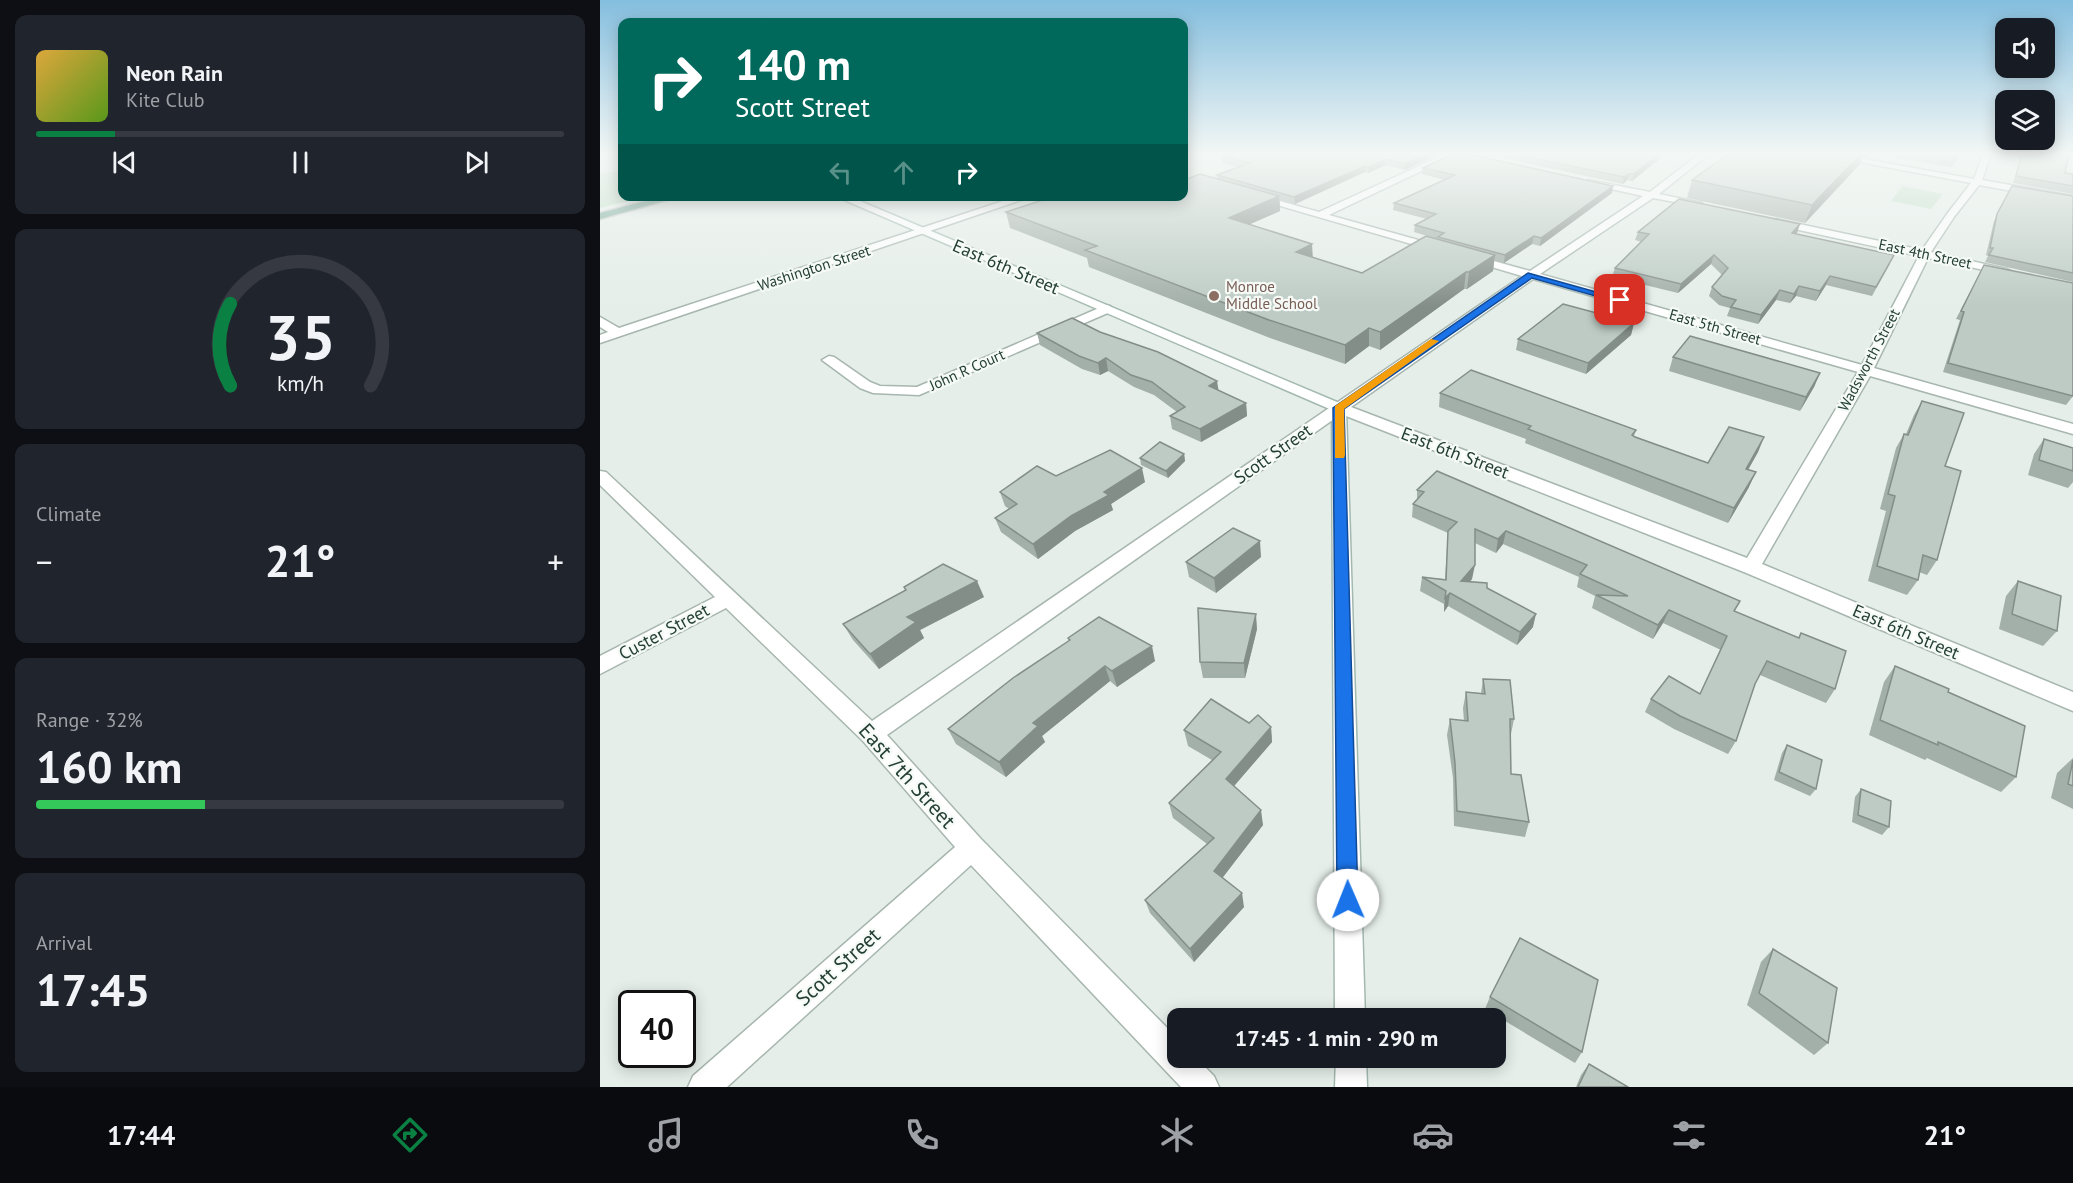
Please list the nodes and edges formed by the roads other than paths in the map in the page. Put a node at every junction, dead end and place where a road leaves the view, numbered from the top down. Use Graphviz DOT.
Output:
graph roads {
  1 [pos="644,205"];
  2 [pos="859,205"];
  3 [pos="1003,205"];
  4 [pos="1284,205"];
  5 [pos="1343,205"];
  6 [pos="1636,205"];
  7 [pos="1698,205"];
  8 [pos="1959,205"];
  9 [pos="1709,207"];
  10 [pos="1321,215"];
  11 [pos="600,216"];
  12 [pos="1767,220"];
  13 [pos="922,232"];
  14 [pos="1450,252"];
  15 [pos="1925,254"];
  16 [pos="1462,255"];
  17 [pos="2016,274"];
  18 [pos="1531,275"];
  19 [pos="1106,309"];
  20 [pos="600,321"];
  21 [pos="617,333"];
  22 [pos="600,339"];
  23 [pos="829,360"];
  24 [pos="1867,369"];
  25 [pos="1339,408"];
  26 [pos="2073,429"];
  27 [pos="600,476"];
  28 [pos="1751,567"];
  29 [pos="728,598"];
  30 [pos="600,666"];
  31 [pos="2073,702"];
  32 [pos="871,734"];
  33 [pos="972,848"];
  34 [pos="1350,1008"];
  35 [pos="1350,1068"];
  36 [pos="704,1087"];
  37 [pos="1203,1087"];
  38 [pos="1351,1087"];
  1 -- 11 [label="main road"];
  2 -- 13 [label="street, East 6th Street"];
  3 -- 13 [label="street, Washington Street"];
  4 -- 10 [label="street"];
  5 -- 10 [label="street"];
  6 -- 18 [label="street, Scott Street"];
  7 -- 9 [label="street"];
  8 -- 15 [label="street, Wadsworth Street"];
  10 -- 14 [label="street"];
  12 -- 15 [label="street, East 4th Street"];
  13 -- 19 [label="street, East 6th Street"];
  13 -- 21 [label="street, Washington Street"];
  15 -- 17 [label="street, East 4th Street"];
  15 -- 24 [label="street, Wadsworth Street"];
  16 -- 18 [label="street, East 5th Street"];
  18 -- 24 [label="street, East 5th Street"];
  18 -- 25 [label="street, Scott Street"];
  19 -- 23 [label="street, John R Court"];
  19 -- 25 [label="street, East 6th Street"];
  20 -- 21 [label="street"];
  21 -- 22 [label="street, Washington Street"];
  24 -- 26 [label="street, East 5th Street"];
  24 -- 28 [label="street, Wadsworth Street"];
  25 -- 28 [label="street, East 6th Street"];
  25 -- 32 [label="street, Scott Street"];
  25 -- 34 [label="street"];
  27 -- 29 [label="street, East 7th Street"];
  28 -- 31 [label="street, East 6th Street"];
  29 -- 30 [label="street, Custer Street"];
  29 -- 32 [label="street, East 7th Street"];
  32 -- 33 [label="street, East 7th Street"];
  33 -- 36 [label="street, Scott Street"];
  33 -- 37 [label="street, East 7th Street"];
  35 -- 38 [label="street"];
}
